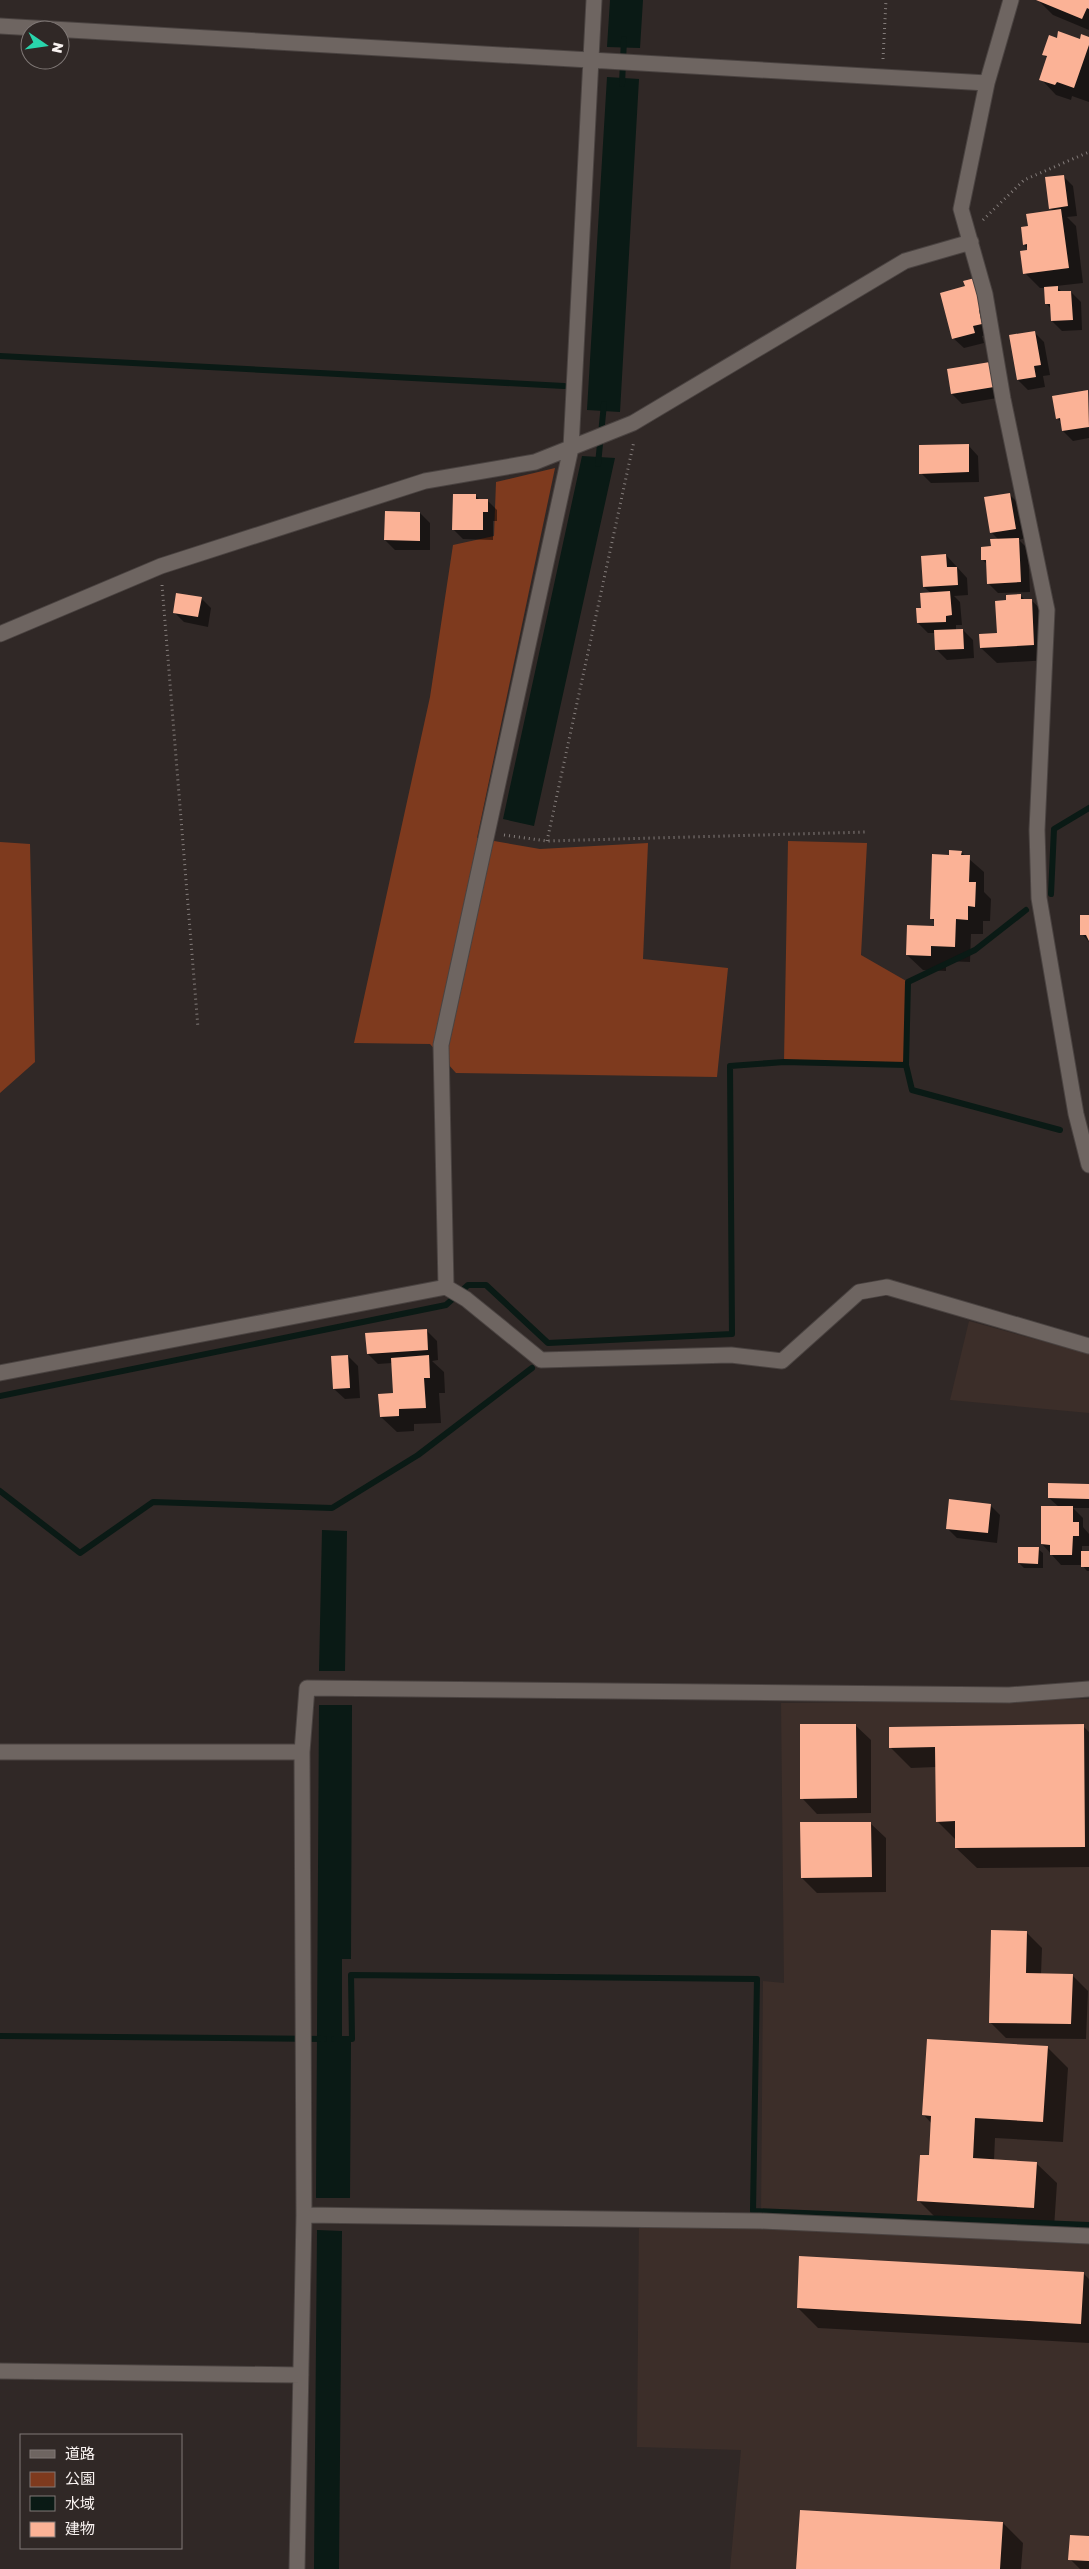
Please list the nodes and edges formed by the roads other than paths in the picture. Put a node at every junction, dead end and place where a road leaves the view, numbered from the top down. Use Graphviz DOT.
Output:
graph roads {
  1 [pos="594,0"];
  2 [pos="1010,0"];
  3 [pos="0,26"];
  4 [pos="591,59"];
  5 [pos="987,83"];
  6 [pos="971,242"];
  7 [pos="571,448"];
  8 [pos="0,634"];
  9 [pos="1089,1165"];
  10 [pos="446,1287"];
  11 [pos="1089,1346"];
  12 [pos="0,1373"];
  13 [pos="1089,1689"];
  14 [pos="0,1752"];
  15 [pos="302,1752"];
  16 [pos="304,2215"];
  17 [pos="1089,2236"];
  18 [pos="0,2371"];
  19 [pos="301,2375"];
  20 [pos="297,2569"];
  1 -- 4 [label="street"];
  2 -- 5 [label="street"];
  3 -- 4 [label="street"];
  4 -- 5 [label="street"];
  4 -- 7 [label="street"];
  5 -- 6 [label="street"];
  6 -- 7 [label="street"];
  6 -- 9 [label="street"];
  7 -- 8 [label="street"];
  7 -- 10 [label="street"];
  10 -- 11 [label="street"];
  10 -- 12 [label="street"];
  13 -- 15 [label="street"];
  14 -- 15 [label="street"];
  15 -- 16 [label="street"];
  16 -- 17 [label="street"];
  16 -- 19 [label="street"];
  18 -- 19 [label="street"];
  19 -- 20 [label="street"];
}
